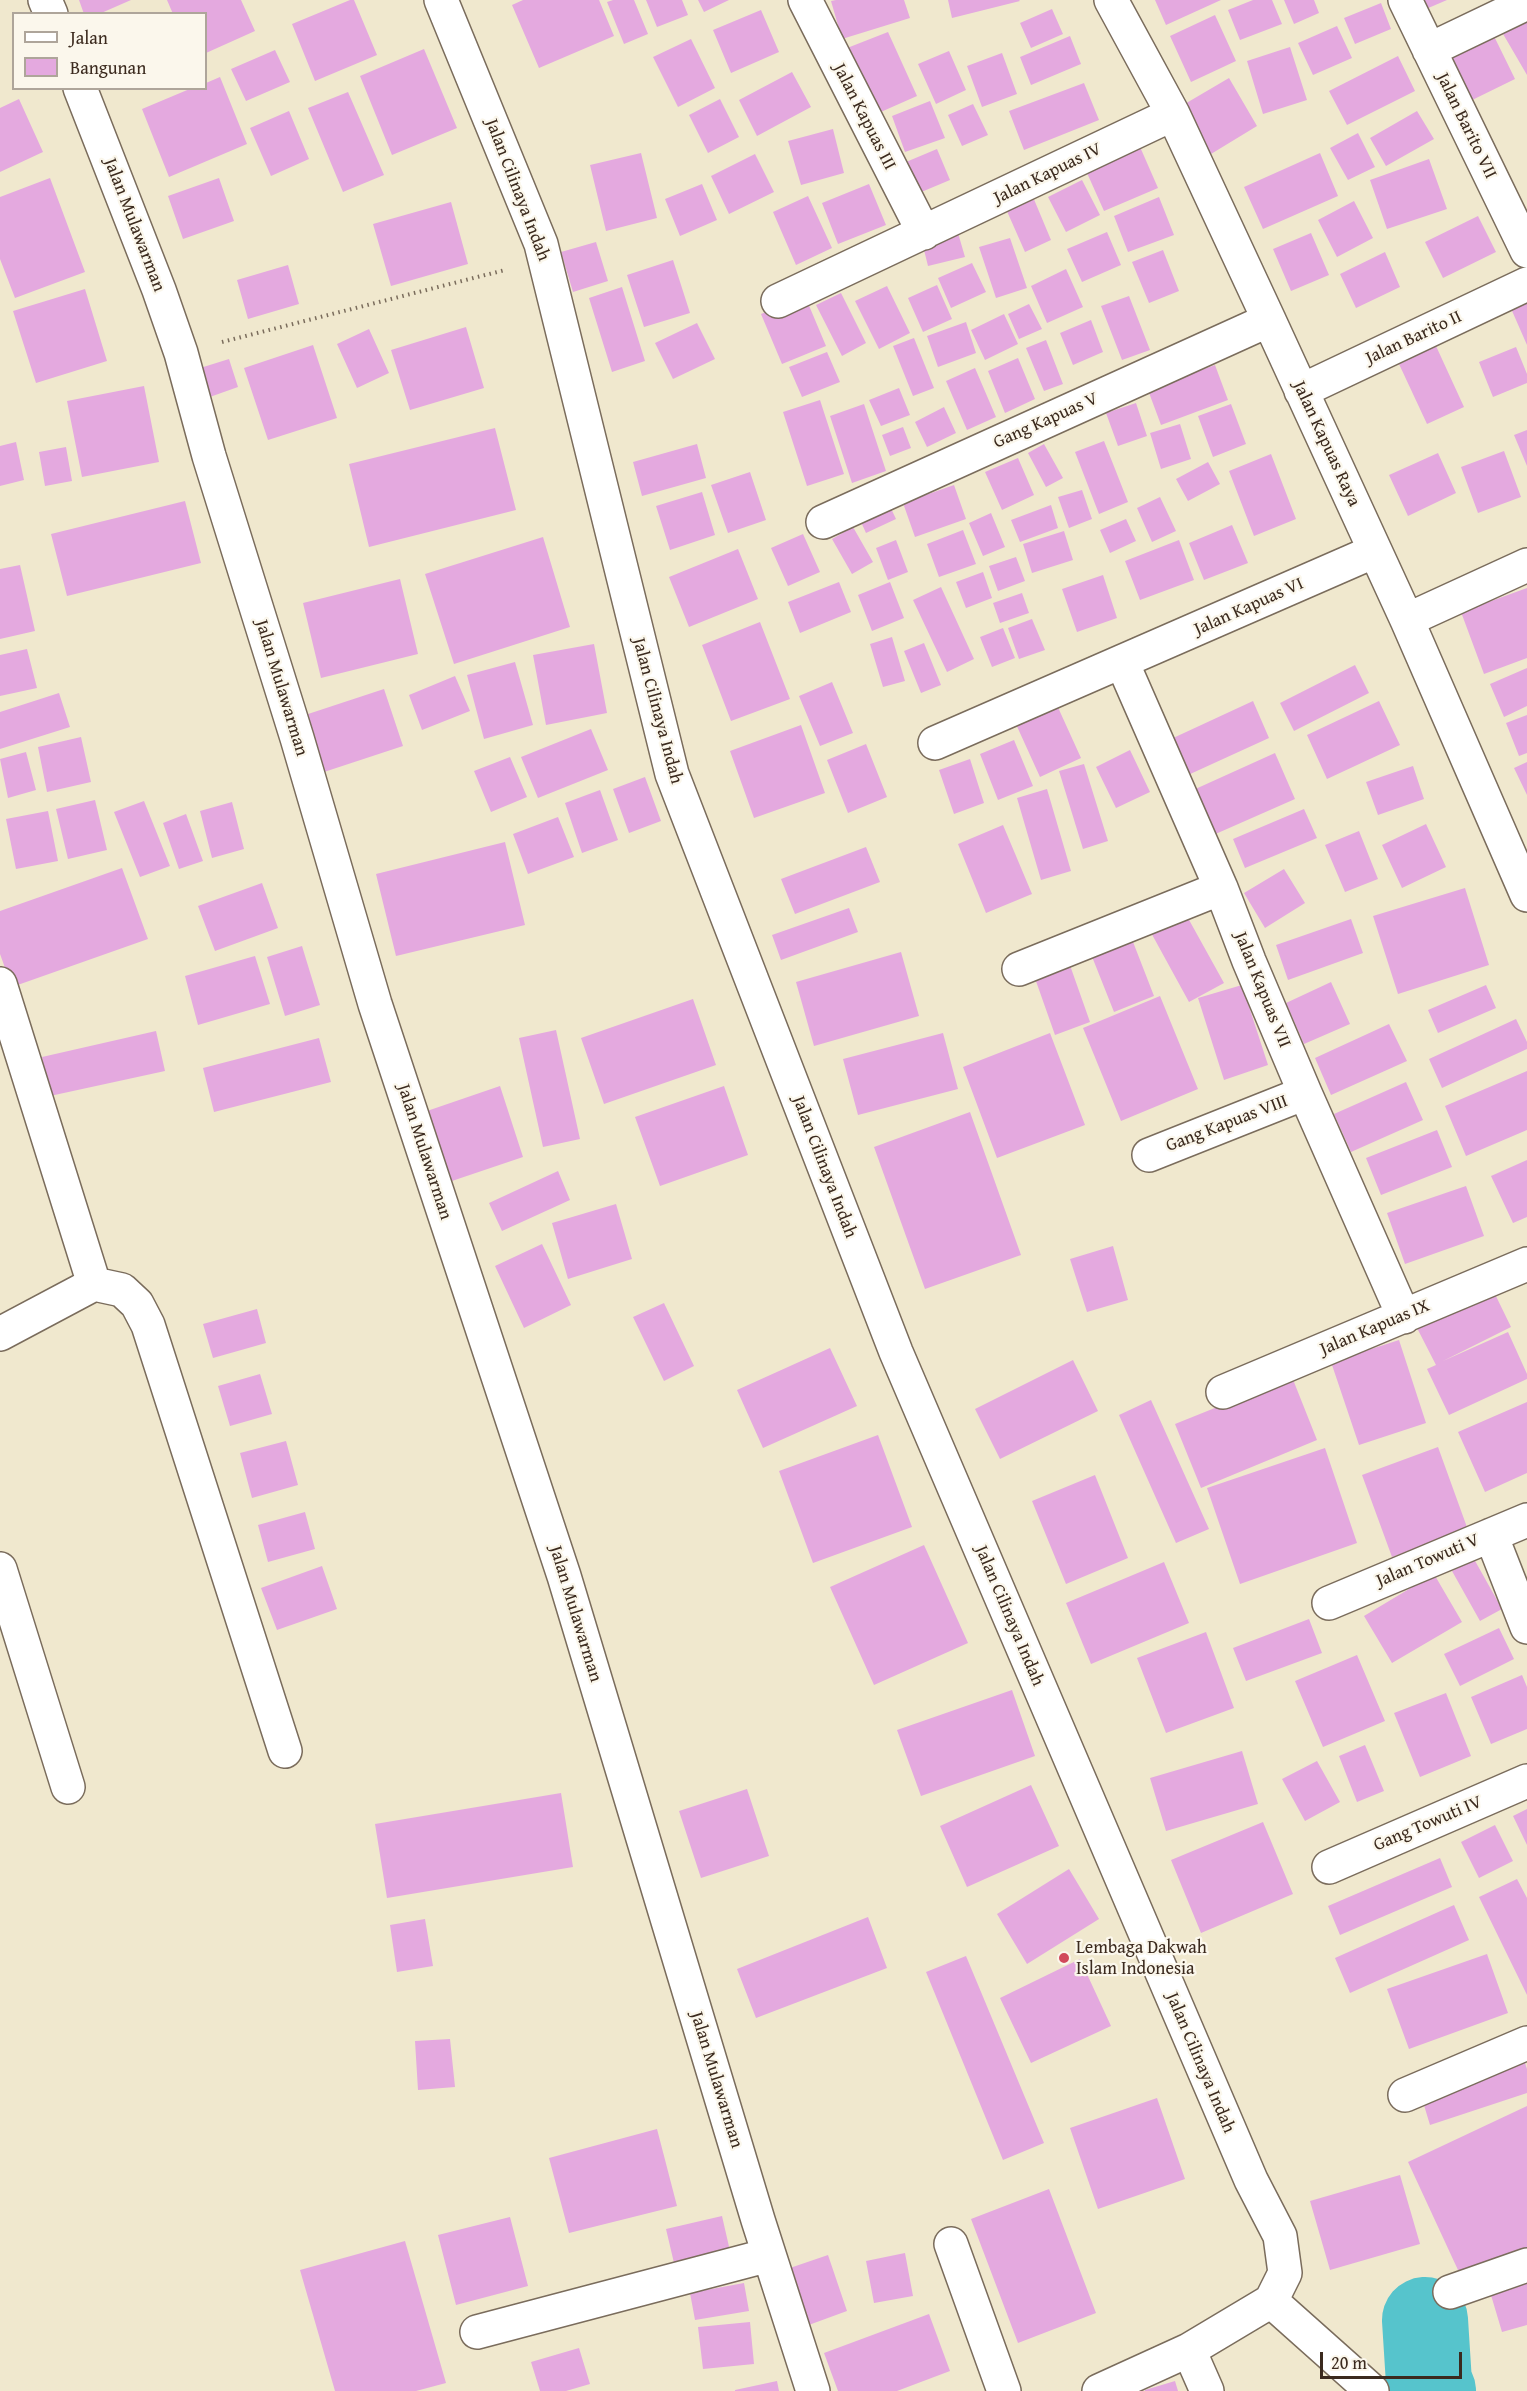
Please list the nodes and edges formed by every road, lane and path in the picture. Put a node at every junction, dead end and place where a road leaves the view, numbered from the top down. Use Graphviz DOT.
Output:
graph roads {
  1 [pos="441,0"];
  2 [pos="805,0"];
  3 [pos="1111,0"];
  4 [pos="1405,0"];
  5 [pos="1527,3"];
  6 [pos="1429,50"];
  7 [pos="81,90"];
  8 [pos="1173,114"];
  9 [pos="924,233"];
  10 [pos="1527,251"];
  11 [pos="545,260"];
  12 [pos="1527,284"];
  13 [pos="778,301"];
  14 [pos="1269,320"];
  15 [pos="181,353"];
  16 [pos="1301,391"];
  17 [pos="823,522"];
  18 [pos="1375,551"];
  19 [pos="1527,565"];
  20 [pos="1407,620"];
  21 [pos="1122,662"];
  22 [pos="935,743"];
  23 [pos="1221,888"];
  24 [pos="1527,895"];
  25 [pos="1019,969"];
  26 [pos="0,984"];
  27 [pos="1305,1093"];
  28 [pos="1149,1155"];
  29 [pos="1527,1264"];
  30 [pos="94,1284"];
  31 [pos="1404,1317"];
  32 [pos="0,1334"];
  33 [pos="1223,1392"];
  34 [pos="1527,1520"];
  35 [pos="1491,1535"];
  36 [pos="0,1569"];
  37 [pos="1329,1603"];
  38 [pos="1527,1627"];
  39 [pos="285,1751"];
  40 [pos="1527,1781"];
  41 [pos="68,1786"];
  42 [pos="1329,1867"];
  43 [pos="1527,2043"];
  44 [pos="1405,2095"];
  45 [pos="764,2238"];
  46 [pos="951,2244"];
  47 [pos="1527,2265"];
  48 [pos="1450,2292"];
  49 [pos="1271,2301"];
  50 [pos="477,2332"];
  51 [pos="1189,2350"];
  52 [pos="813,2391"];
  53 [pos="1004,2391"];
  54 [pos="1099,2391"];
  55 [pos="1207,2391"];
  56 [pos="1372,2391"];
  1 -- 11 [label="street, Jalan Cilinaya Indah"];
  2 -- 9 [label="street, Jalan Kapuas III"];
  3 -- 8 [label="street, Jalan Kapuas Raya"];
  4 -- 6 [label="street, Jalan Barito VII"];
  5 -- 6 [label="street"];
  6 -- 10 [label="street, Jalan Barito VII"];
  7 -- 15 [label="street, Jalan Mulawarman"];
  8 -- 9 [label="street, Jalan Kapuas IV"];
  8 -- 14 [label="street, Jalan Kapuas Raya"];
  9 -- 13 [label="street, Jalan Kapuas IV"];
  11 -- 15 [label="path"];
  11 -- 49 [label="street, Jalan Cilinaya Indah"];
  12 -- 16 [label="street, Jalan Barito II"];
  14 -- 16 [label="street, Jalan Kapuas Raya"];
  14 -- 17 [label="street, Gang Kapuas V"];
  15 -- 45 [label="street, Jalan Mulawarman"];
  16 -- 18 [label="street, Jalan Kapuas Raya"];
  18 -- 20 [label="street, Jalan Kapuas Raya"];
  18 -- 21 [label="street, Jalan Kapuas VI"];
  19 -- 20 [label="street"];
  20 -- 24 [label="street, Jalan Kapuas Raya"];
  21 -- 22 [label="street, Jalan Kapuas VI"];
  21 -- 23 [label="street, Jalan Kapuas VII"];
  23 -- 25 [label="street"];
  23 -- 27 [label="street, Jalan Kapuas VII"];
  26 -- 30 [label="street"];
  27 -- 28 [label="street, Gang Kapuas VIII"];
  27 -- 31 [label="street, Jalan Kapuas VII"];
  29 -- 31 [label="street, Jalan Kapuas IX"];
  30 -- 32 [label="street"];
  30 -- 39 [label="street"];
  31 -- 33 [label="street, Jalan Kapuas IX"];
  34 -- 35 [label="street, Jalan Towuti V"];
  35 -- 37 [label="street, Jalan Towuti V"];
  35 -- 38 [label="street"];
  36 -- 41 [label="street"];
  40 -- 42 [label="street, Gang Towuti IV"];
  43 -- 44 [label="street"];
  45 -- 50 [label="street"];
  45 -- 52 [label="street, Jalan Mulawarman"];
  46 -- 53 [label="street"];
  47 -- 48 [label="street"];
  49 -- 51 [label="street"];
  49 -- 56 [label="street"];
  51 -- 54 [label="street"];
  51 -- 55 [label="street"];
}
